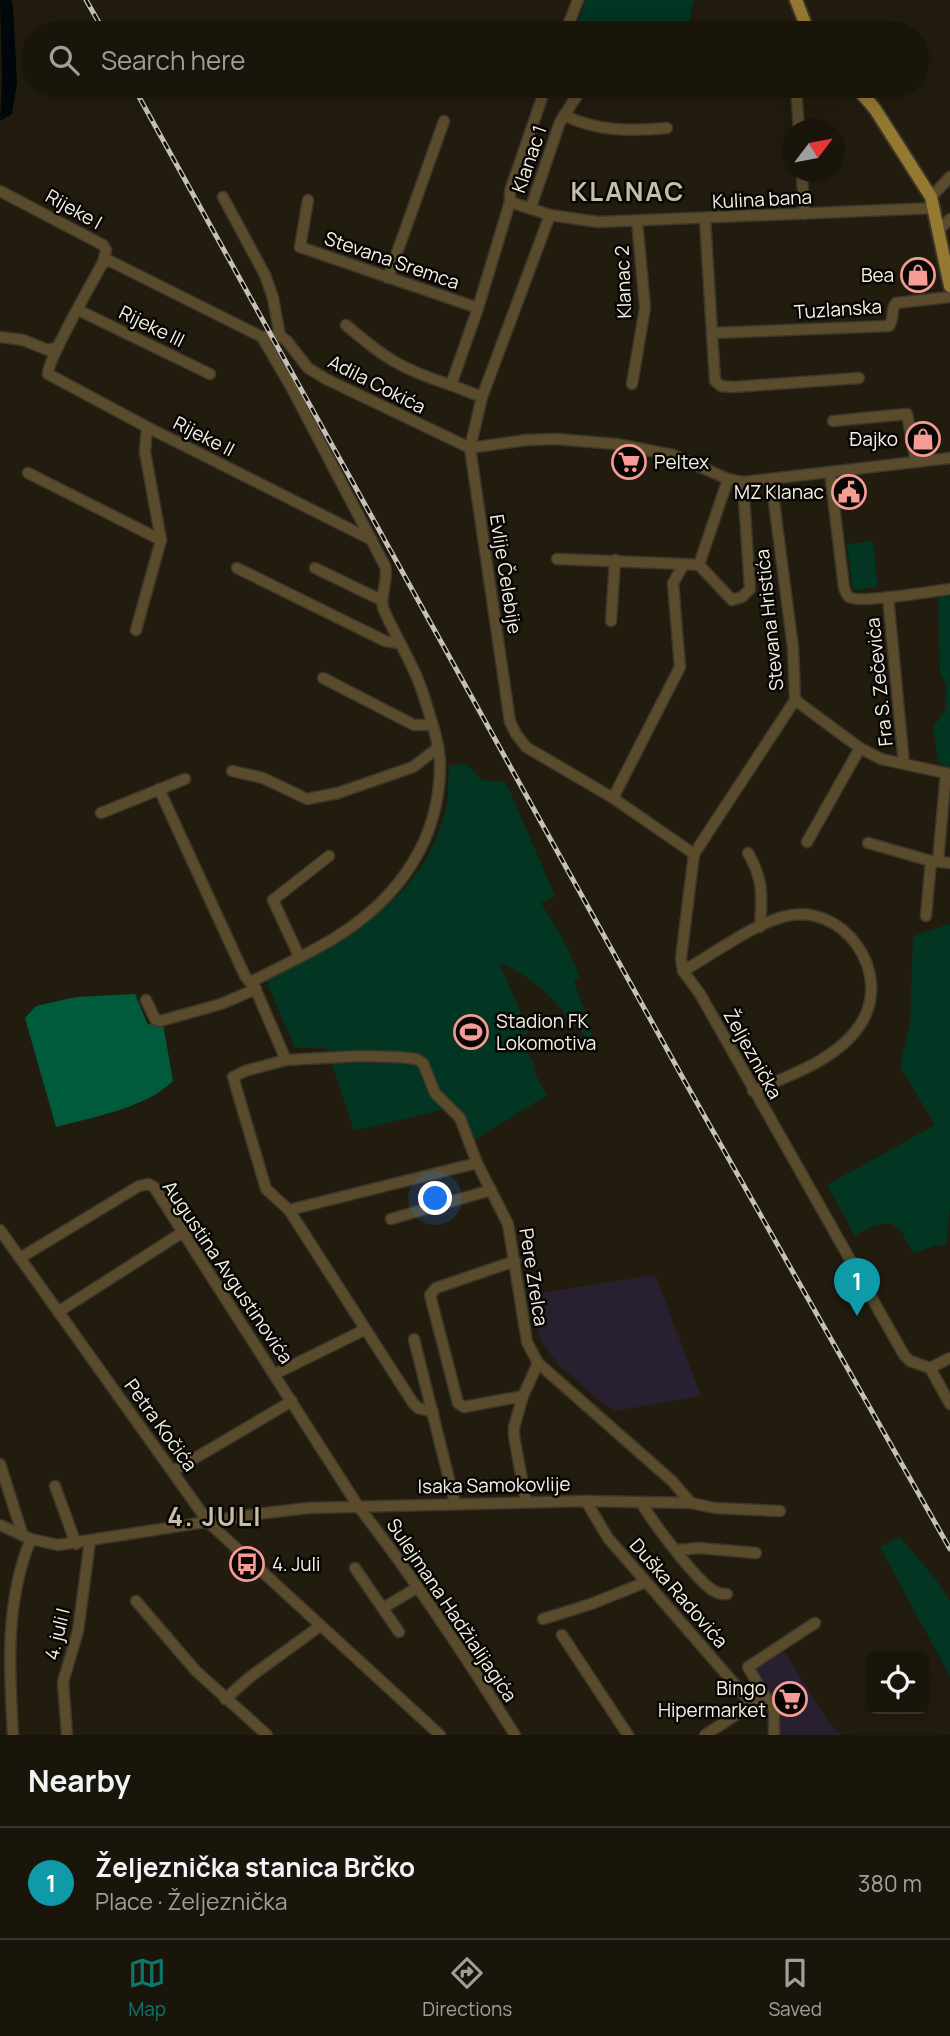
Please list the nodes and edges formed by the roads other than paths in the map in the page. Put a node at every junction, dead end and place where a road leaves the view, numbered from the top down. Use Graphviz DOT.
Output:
graph roads {
  1 [pos="578,0"];
  2 [pos="796,0"];
  3 [pos="570,21"];
  4 [pos="804,21"];
  5 [pos="542,98"];
  6 [pos="575,98"];
  7 [pos="797,98"];
  8 [pos="865,98"];
  9 [pos="564,115"];
  10 [pos="798,119"];
  11 [pos="444,121"];
  12 [pos="667,128"];
  13 [pos="950,177"];
  14 [pos="802,182"];
  15 [pos="0,191"];
  16 [pos="223,197"];
  17 [pos="308,200"];
  18 [pos="510,202"];
  19 [pos="932,202"];
  20 [pos="531,207"];
  21 [pos="804,214"];
  22 [pos="550,215"];
  23 [pos="705,219"];
  24 [pos="950,219"];
  25 [pos="637,221"];
  26 [pos="939,230"];
  27 [pos="103,262"];
  28 [pos="388,278"];
  29 [pos="950,286"];
  30 [pos="950,298"];
  31 [pos="478,308"];
  32 [pos="78,310"];
  33 [pos="346,325"];
  34 [pos="712,333"];
  35 [pos="279,336"];
  36 [pos="0,337"];
  37 [pos="262,337"];
  38 [pos="58,348"];
  39 [pos="211,374"];
  40 [pos="859,377"];
  41 [pos="632,384"];
  42 [pos="451,385"];
  43 [pos="482,397"];
  44 [pos="833,421"];
  45 [pos="147,427"];
  46 [pos="471,448"];
  47 [pos="950,458"];
  48 [pos="916,462"];
  49 [pos="28,472"];
  50 [pos="830,472"];
  51 [pos="728,479"];
  52 [pos="771,479"];
  53 [pos="743,482"];
  54 [pos="161,540"];
  55 [pos="372,541"];
  56 [pos="558,559"];
  57 [pos="615,560"];
  58 [pos="684,564"];
  59 [pos="699,565"];
  60 [pos="237,568"];
  61 [pos="315,568"];
  62 [pos="950,589"];
  63 [pos="888,597"];
  64 [pos="382,600"];
  65 [pos="611,621"];
  66 [pos="136,630"];
  67 [pos="398,643"];
  68 [pos="323,678"];
  69 [pos="795,700"];
  70 [pos="431,725"];
  71 [pos="438,748"];
  72 [pos="860,748"];
  73 [pos="904,764"];
  74 [pos="232,771"];
  75 [pos="948,773"];
  76 [pos="185,779"];
  77 [pos="159,789"];
  78 [pos="613,798"];
  79 [pos="101,813"];
  80 [pos="807,842"];
  81 [pos="869,843"];
  82 [pos="748,853"];
  83 [pos="694,854"];
  84 [pos="330,856"];
  85 [pos="935,861"];
  86 [pos="950,863"];
  87 [pos="926,916"];
  88 [pos="760,927"];
  89 [pos="299,956"];
  90 [pos="683,971"];
  91 [pos="253,985"];
  92 [pos="146,1000"];
  93 [pos="286,1060"];
  94 [pos="753,1091"];
  95 [pos="477,1163"];
  96 [pos="491,1190"];
  97 [pos="289,1210"];
  98 [pos="391,1219"];
  99 [pos="0,1230"];
  100 [pos="183,1232"];
  101 [pos="20,1258"];
  102 [pos="515,1261"];
  103 [pos="58,1312"];
  104 [pos="364,1330"];
  105 [pos="414,1339"];
  106 [pos="950,1358"];
  107 [pos="538,1363"];
  108 [pos="930,1368"];
  109 [pos="275,1374"];
  110 [pos="523,1396"];
  111 [pos="292,1401"];
  112 [pos="950,1404"];
  113 [pos="433,1412"];
  114 [pos="0,1464"];
  115 [pos="173,1471"];
  116 [pos="55,1486"];
  117 [pos="586,1501"];
  118 [pos="526,1502"];
  119 [pos="640,1502"];
  120 [pos="455,1503"];
  121 [pos="691,1503"];
  122 [pos="358,1506"];
  123 [pos="780,1511"];
  124 [pos="209,1523"];
  125 [pos="0,1525"];
  126 [pos="27,1538"];
  127 [pos="90,1541"];
  128 [pos="76,1544"];
  129 [pos="676,1550"];
  130 [pos="756,1553"];
  131 [pos="355,1568"];
  132 [pos="646,1582"];
  133 [pos="418,1587"];
  134 [pos="727,1594"];
  135 [pos="136,1601"];
  136 [pos="383,1608"];
  137 [pos="543,1619"];
  138 [pos="816,1623"];
  139 [pos="320,1626"];
  140 [pos="399,1632"];
  141 [pos="562,1635"];
  142 [pos="765,1696"];
  143 [pos="225,1699"];
  144 [pos="752,1704"];
  145 [pos="260,1733"];
  146 [pos="434,1733"];
  147 [pos="13,1735"];
  148 [pos="66,1735"];
  149 [pos="515,1735"];
  150 [pos="628,1735"];
  151 [pos="705,1735"];
  152 [pos="774,1735"];
  1 -- 3 [label="street"];
  2 -- 4 [label="main road"];
  5 -- 18 [label="street"];
  6 -- 9 [label="street, Klanac 1"];
  7 -- 10 [label="street"];
  8 -- 19 [label="main road"];
  9 -- 12 [label="street"];
  9 -- 20 [label="street, Klanac 1"];
  11 -- 28 [label="street"];
  13 -- 19 [label="street"];
  14 -- 21 [label="street"];
  15 -- 27 [label="street, Rijeke I"];
  16 -- 35 [label="street"];
  17 -- 28 [label="street, Stevana Sremca"];
  18 -- 20 [label="street, Kulina bana"];
  18 -- 31 [label="street"];
  19 -- 21 [label="street, Kulina bana"];
  19 -- 26 [label="main road"];
  20 -- 22 [label="street, Kulina bana"];
  21 -- 23 [label="street, Kulina bana"];
  22 -- 25 [label="street, Kulina bana"];
  22 -- 43 [label="street, Evlije Čelebije"];
  23 -- 25 [label="street, Kulina bana"];
  23 -- 34 [label="street"];
  24 -- 26 [label="street"];
  25 -- 41 [label="street, Klanac 2"];
  26 -- 29 [label="main road"];
  27 -- 32 [label="street"];
  27 -- 37 [label="street"];
  28 -- 31 [label="street, Stevana Sremca"];
  30 -- 34 [label="street, Tuzlanska"];
  31 -- 42 [label="street"];
  32 -- 38 [label="street"];
  32 -- 39 [label="street, Rijeke III"];
  33 -- 42 [label="street"];
  34 -- 40 [label="street"];
  35 -- 37 [label="street"];
  35 -- 46 [label="street, Adila Cokića"];
  36 -- 38 [label="street"];
  37 -- 55 [label="street"];
  38 -- 45 [label="street, Rijeke II"];
  42 -- 43 [label="street"];
  43 -- 46 [label="street, Evlije Čelebije"];
  44 -- 48 [label="street"];
  45 -- 54 [label="street"];
  45 -- 55 [label="street, Rijeke II"];
  46 -- 51 [label="street"];
  46 -- 78 [label="street, Evlije Čelebije"];
  47 -- 48 [label="street"];
  48 -- 50 [label="street"];
  49 -- 54 [label="street"];
  50 -- 52 [label="street"];
  50 -- 63 [label="street"];
  51 -- 53 [label="street"];
  51 -- 59 [label="street"];
  52 -- 53 [label="street"];
  52 -- 69 [label="street, Stevana Hristića"];
  53 -- 59 [label="street"];
  54 -- 66 [label="street"];
  55 -- 64 [label="street"];
  56 -- 57 [label="street"];
  57 -- 58 [label="street"];
  57 -- 65 [label="street"];
  58 -- 59 [label="street"];
  58 -- 78 [label="street"];
  60 -- 67 [label="street"];
  61 -- 64 [label="street"];
  62 -- 63 [label="street"];
  63 -- 73 [label="street, Fra S. Zečevića"];
  64 -- 67 [label="street"];
  67 -- 70 [label="street"];
  68 -- 70 [label="street"];
  69 -- 72 [label="street"];
  69 -- 83 [label="street, Stevana Hristića"];
  70 -- 71 [label="street"];
  71 -- 74 [label="street"];
  71 -- 89 [label="street"];
  72 -- 73 [label="street"];
  72 -- 80 [label="street"];
  73 -- 75 [label="street"];
  75 -- 85 [label="street"];
  76 -- 77 [label="street"];
  77 -- 79 [label="street"];
  77 -- 91 [label="street"];
  78 -- 83 [label="street, Evlije Čelebije"];
  81 -- 85 [label="street"];
  82 -- 88 [label="street"];
  83 -- 90 [label="street"];
  84 -- 89 [label="street"];
  85 -- 86 [label="street"];
  85 -- 87 [label="street"];
  88 -- 90 [label="street"];
  88 -- 94 [label="street"];
  89 -- 91 [label="street"];
  90 -- 94 [label="street, Željeznička"];
  91 -- 92 [label="street"];
  91 -- 93 [label="street"];
  93 -- 95 [label="street, Pere Zrelca"];
  93 -- 97 [label="street"];
  94 -- 108 [label="street, Željeznička"];
  95 -- 96 [label="street, Pere Zrelca"];
  95 -- 97 [label="street"];
  96 -- 98 [label="street"];
  96 -- 102 [label="street, Pere Zrelca"];
  97 -- 104 [label="street"];
  99 -- 101 [label="street, Petra Kočića"];
  100 -- 101 [label="street, Augustina Avgustinovića"];
  100 -- 103 [label="street"];
  100 -- 109 [label="street, Augustina Avgustinovića"];
  101 -- 103 [label="street, Petra Kočića"];
  102 -- 107 [label="street, Pere Zrelca"];
  102 -- 110 [label="street"];
  103 -- 115 [label="street, Petra Kočića"];
  104 -- 109 [label="street"];
  104 -- 113 [label="street"];
  105 -- 113 [label="street"];
  106 -- 108 [label="street"];
  107 -- 110 [label="street"];
  107 -- 121 [label="street, Pere Zrelca"];
  108 -- 112 [label="street"];
  109 -- 111 [label="street, Augustina Avgustinovića"];
  110 -- 118 [label="street"];
  111 -- 115 [label="street"];
  111 -- 122 [label="street, Augustina Avgustinovića"];
  113 -- 120 [label="street"];
  114 -- 126 [label="street"];
  115 -- 124 [label="street, Petra Kočića"];
  116 -- 128 [label="street"];
  117 -- 118 [label="street, Isaka Samokovlije"];
  117 -- 119 [label="street, Isaka Samokovlije"];
  117 -- 132 [label="street, Duška Radovića"];
  118 -- 120 [label="street, Isaka Samokovlije"];
  119 -- 121 [label="street, Isaka Samokovlije"];
  119 -- 129 [label="street"];
  120 -- 122 [label="street, Isaka Samokovlije"];
  121 -- 123 [label="street, Isaka Samokovlije"];
  122 -- 124 [label="street, Isaka Samokovlije"];
  122 -- 133 [label="street, Sulejmana Hadžialijagića"];
  124 -- 127 [label="street, Isaka Samokovlije"];
  124 -- 139 [label="street, Petra Kočića"];
  125 -- 126 [label="street, Isaka Samokovlije"];
  126 -- 128 [label="street, Isaka Samokovlije"];
  126 -- 147 [label="street"];
  127 -- 128 [label="street, Isaka Samokovlije"];
  127 -- 148 [label="street, 4. juli I"];
  129 -- 130 [label="street"];
  129 -- 134 [label="street"];
  131 -- 136 [label="street"];
  132 -- 137 [label="street"];
  132 -- 144 [label="street, Duška Radovića"];
  133 -- 136 [label="street"];
  133 -- 149 [label="street, Sulejmana Hadžialijagića"];
  135 -- 143 [label="street"];
  136 -- 140 [label="street"];
  138 -- 142 [label="street"];
  139 -- 143 [label="street"];
  139 -- 146 [label="street, Petra Kočića"];
  141 -- 150 [label="street"];
  142 -- 144 [label="street"];
  142 -- 152 [label="street"];
  143 -- 145 [label="street"];
  144 -- 151 [label="street"];
}
